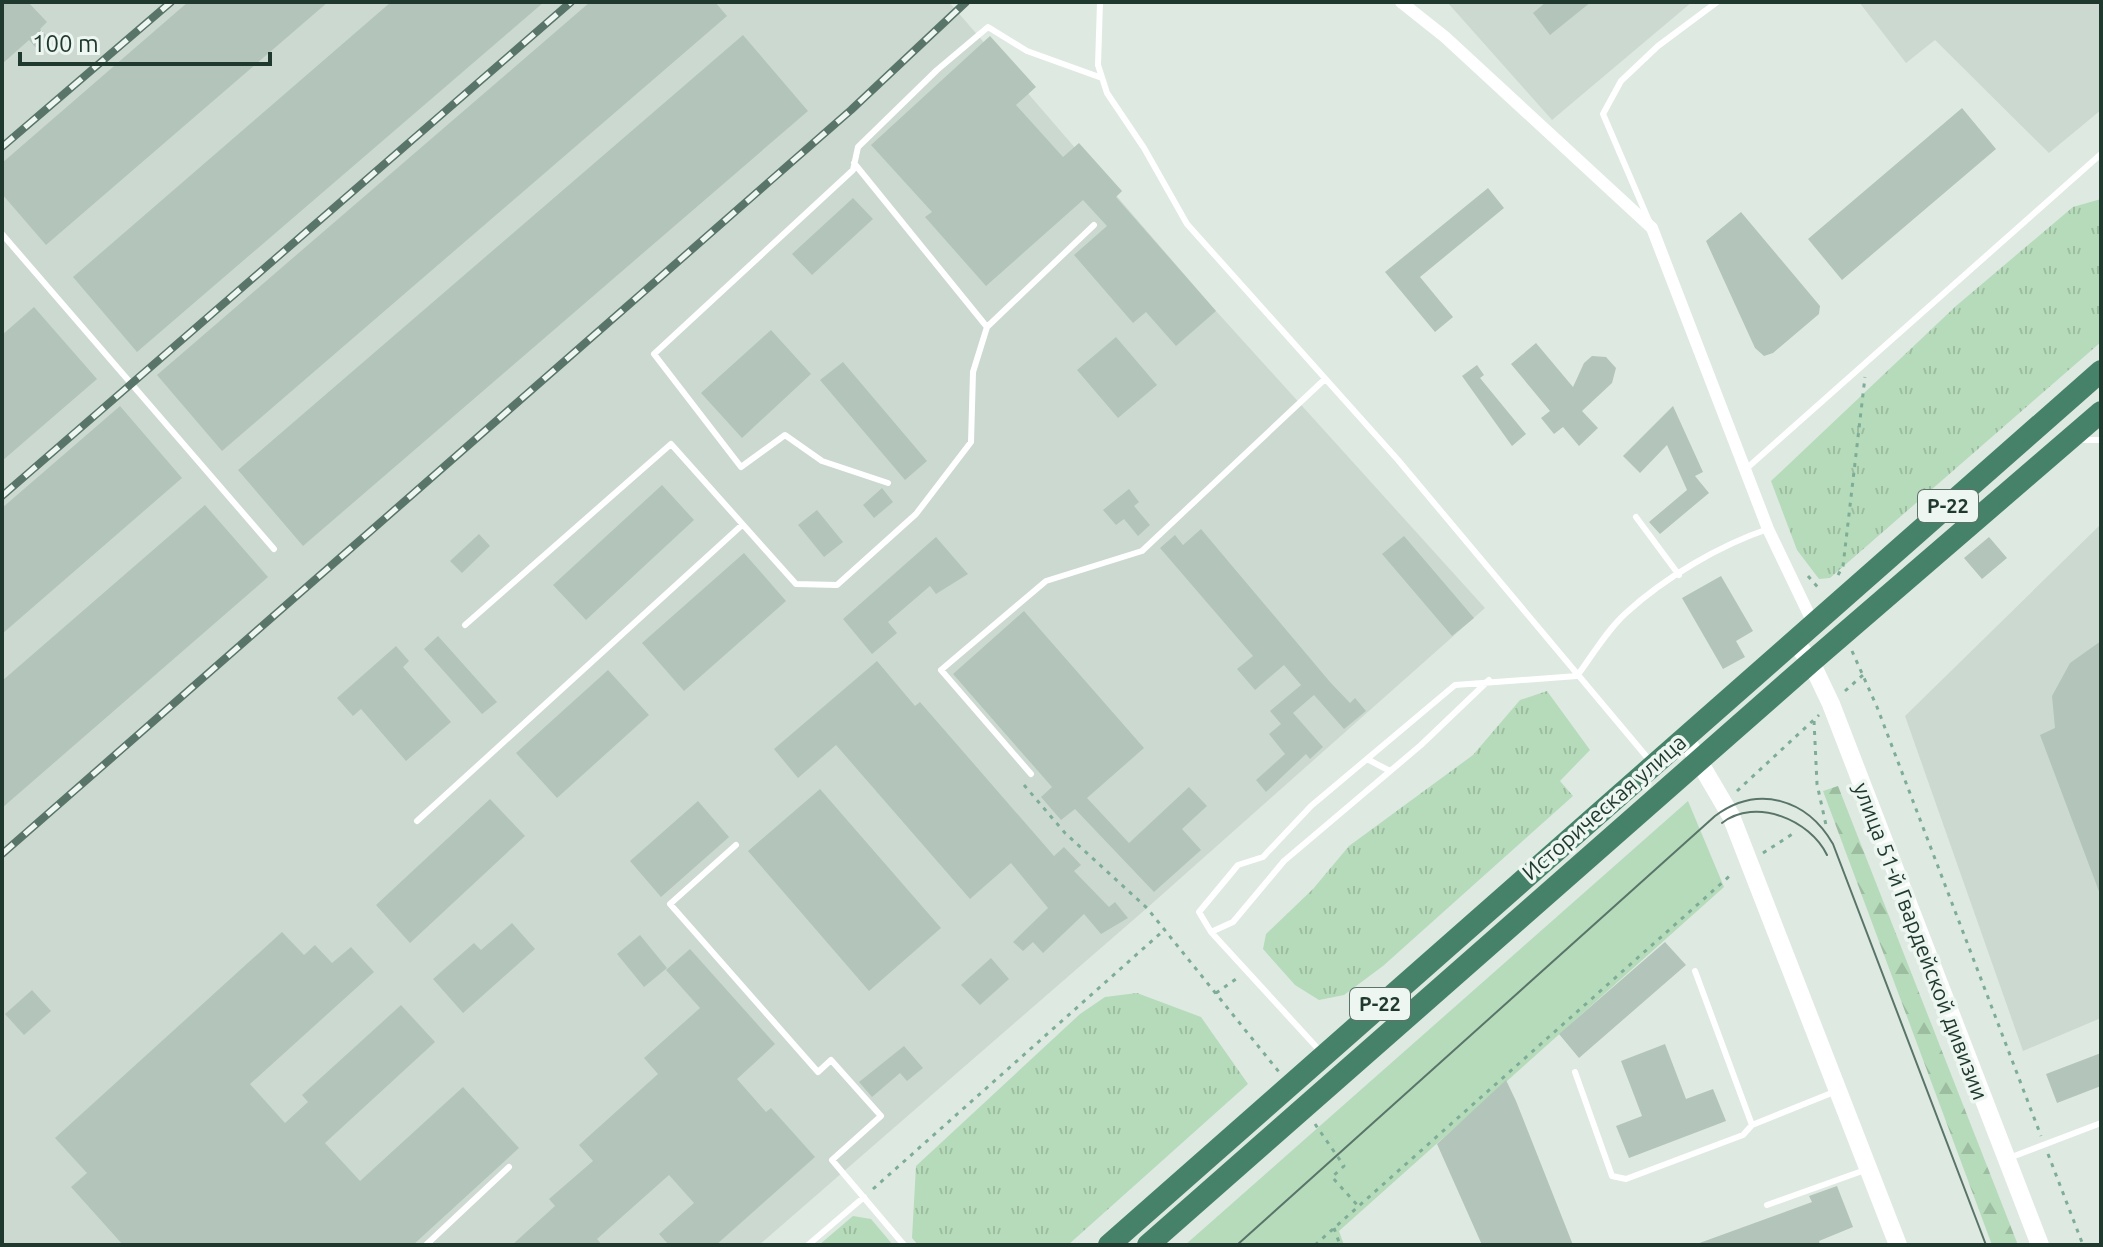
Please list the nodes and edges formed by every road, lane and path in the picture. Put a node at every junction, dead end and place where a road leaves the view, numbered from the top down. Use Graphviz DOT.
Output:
graph roads {
  1 [pos="1100,2"];
  2 [pos="1401,2"];
  3 [pos="1717,2"];
  4 [pos="1102,78"];
  5 [pos="2101,154"];
  6 [pos="854,163"];
  7 [pos="1094,225"];
  8 [pos="1652,228"];
  9 [pos="2,234"];
  10 [pos="987,327"];
  11 [pos="1866,363"];
  12 [pos="2101,371"];
  13 [pos="1325,379"];
  14 [pos="2101,412"];
  15 [pos="2069,439"];
  16 [pos="2101,440"];
  17 [pos="1746,469"];
  18 [pos="888,483"];
  19 [pos="1636,517"];
  20 [pos="742,525"];
  21 [pos="1768,529"];
  22 [pos="274,549"];
  23 [pos="1803,568"];
  24 [pos="1679,575"];
  25 [pos="1836,581"];
  26 [pos="1828,585"];
  27 [pos="1820,589"];
  28 [pos="1832,610"];
  29 [pos="465,625"];
  30 [pos="1814,625"];
  31 [pos="1843,634"];
  32 [pos="1794,641"];
  33 [pos="1811,662"];
  34 [pos="1864,674"];
  35 [pos="1577,676"];
  36 [pos="1489,680"];
  37 [pos="1831,704"];
  38 [pos="1814,719"];
  39 [pos="1684,736"];
  40 [pos="1367,759"];
  41 [pos="1699,760"];
  42 [pos="1652,763"];
  43 [pos="1388,770"];
  44 [pos="1031,774"];
  45 [pos="1025,785"];
  46 [pos="1725,802"];
  47 [pos="417,821"];
  48 [pos="1826,825"];
  49 [pos="736,845"];
  50 [pos="1735,871"];
  51 [pos="1164,930"];
  52 [pos="1211,932"];
  53 [pos="1247,971"];
  54 [pos="1695,971"];
  55 [pos="1216,993"];
  56 [pos="1323,1055"];
  57 [pos="1275,1065"];
  58 [pos="1575,1072"];
  59 [pos="1838,1091"];
  60 [pos="2101,1123"];
  61 [pos="1752,1125"];
  62 [pos="2044,1145"];
  63 [pos="2006,1159"];
  64 [pos="509,1167"];
  65 [pos="1868,1169"];
  66 [pos="1335,1179"];
  67 [pos="864,1197"];
  68 [pos="1767,1205"];
  69 [pos="1359,1207"];
  70 [pos="1334,1228"];
  71 [pos="426,1245"];
  72 [pos="808,1245"];
  73 [pos="904,1245"];
  74 [pos="1109,1245"];
  75 [pos="1148,1245"];
  76 [pos="1315,1245"];
  77 [pos="1340,1245"];
  78 [pos="1898,1245"];
  79 [pos="2040,1245"];
  80 [pos="2083,1245"];
  1 -- 4 [label="lane"];
  2 -- 8 [label="street"];
  3 -- 8 [label="lane"];
  4 -- 6 [label="lane"];
  4 -- 13 [label="lane"];
  5 -- 11 [label="lane"];
  6 -- 10 [label="lane"];
  6 -- 18 [label="lane"];
  7 -- 10 [label="lane"];
  8 -- 17 [label="street"];
  9 -- 22 [label="lane"];
  10 -- 20 [label="lane"];
  11 -- 17 [label="lane"];
  11 -- 25 [label="path"];
  12 -- 28 [label="highway, Историческая улица / Р-22"];
  13 -- 35 [label="lane"];
  13 -- 44 [label="lane"];
  14 -- 15 [label="highway, Историческая улица / Р-22"];
  15 -- 16 [label="lane"];
  15 -- 31 [label="highway, Историческая улица / Р-22"];
  17 -- 21 [label="street"];
  19 -- 24 [label="lane"];
  20 -- 29 [label="lane"];
  20 -- 47 [label="lane"];
  21 -- 24 [label="lane"];
  21 -- 30 [label="street"];
  23 -- 27 [label="path"];
  24 -- 35 [label="lane"];
  26 -- 27 [label="path"];
  27 -- 28 [label="path"];
  28 -- 30 [label="highway, Историческая улица / Р-22"];
  30 -- 32 [label="highway, Историческая улица / Р-22"];
  31 -- 33 [label="highway, Историческая улица / Р-22"];
  31 -- 34 [label="path"];
  32 -- 33 [label="main road, улица 51-й Гвардейской дивизии"];
  32 -- 39 [label="highway, Историческая улица / Р-22"];
  33 -- 37 [label="main road, улица 51-й Гвардейской дивизии"];
  33 -- 41 [label="highway, Историческая улица / Р-22"];
  34 -- 37 [label="path"];
  34 -- 62 [label="path"];
  35 -- 36 [label="lane"];
  35 -- 42 [label="lane"];
  36 -- 40 [label="lane"];
  36 -- 43 [label="lane"];
  37 -- 38 [label="path"];
  37 -- 63 [label="main road, улица 51-й Гвардейской дивизии"];
  38 -- 46 [label="path"];
  38 -- 48 [label="path"];
  39 -- 41 [label="main road"];
  39 -- 42 [label="highway, Историческая улица / Р-22"];
  40 -- 43 [label="lane"];
  40 -- 52 [label="lane"];
  41 -- 46 [label="main road"];
  41 -- 75 [label="highway, Историческая улица / Р-22"];
  42 -- 56 [label="highway, Историческая улица / Р-22"];
  43 -- 52 [label="lane"];
  45 -- 51 [label="path"];
  46 -- 59 [label="main road"];
  49 -- 67 [label="lane"];
  50 -- 69 [label="path"];
  51 -- 55 [label="path"];
  51 -- 67 [label="path"];
  52 -- 53 [label="lane"];
  53 -- 55 [label="path"];
  53 -- 56 [label="lane"];
  54 -- 61 [label="lane"];
  55 -- 57 [label="path"];
  56 -- 74 [label="highway, Историческая улица / Р-22"];
  58 -- 61 [label="lane"];
  59 -- 61 [label="lane"];
  59 -- 65 [label="main road"];
  60 -- 62 [label="lane"];
  62 -- 63 [label="lane"];
  62 -- 80 [label="path"];
  63 -- 79 [label="main road, улица 51-й Гвардейской дивизии"];
  64 -- 71 [label="lane"];
  65 -- 68 [label="lane"];
  65 -- 78 [label="main road"];
  66 -- 69 [label="path"];
  67 -- 72 [label="lane"];
  67 -- 73 [label="lane"];
  69 -- 70 [label="path"];
  70 -- 76 [label="path"];
  70 -- 77 [label="path"];
}
